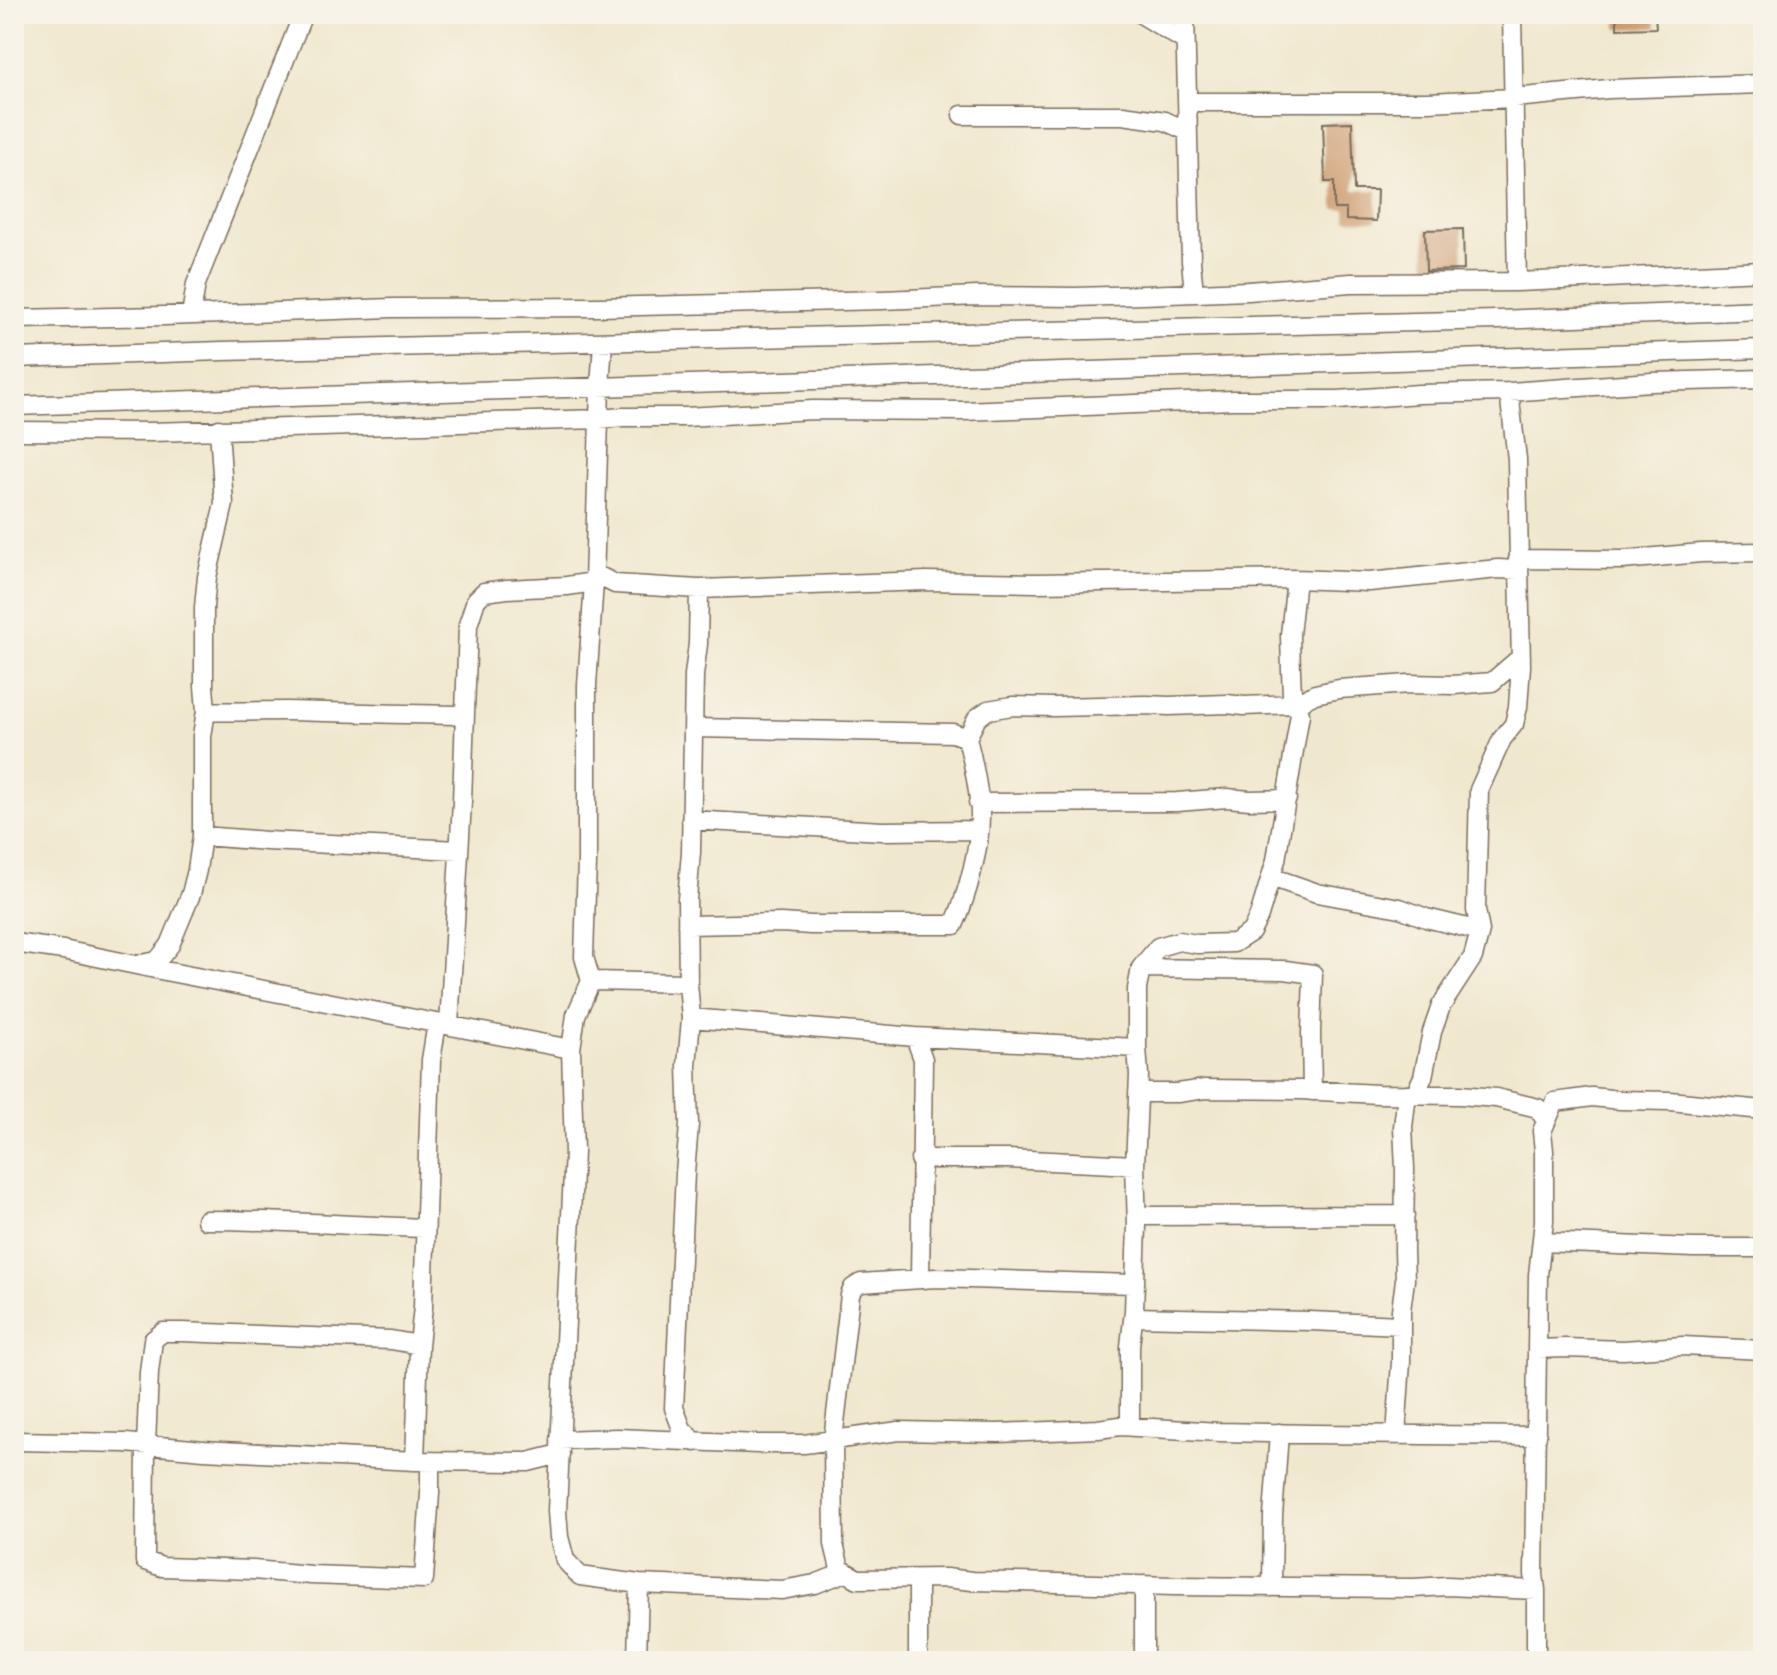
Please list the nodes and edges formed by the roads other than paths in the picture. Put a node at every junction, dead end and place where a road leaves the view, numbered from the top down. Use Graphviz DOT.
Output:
graph roads {
  1 [pos="303,14"];
  2 [pos="1141,14"];
  3 [pos="1185,14"];
  4 [pos="1512,14"];
  5 [pos="1185,41"];
  6 [pos="1763,84"];
  7 [pos="1514,98"];
  8 [pos="1187,102"];
  9 [pos="962,115"];
  10 [pos="1187,131"];
  11 [pos="1763,271"];
  12 [pos="1517,282"];
  13 [pos="1194,293"];
  14 [pos="1763,310"];
  15 [pos="191,315"];
  16 [pos="14,319"];
  17 [pos="603,342"];
  18 [pos="1763,349"];
  19 [pos="14,358"];
  20 [pos="1763,379"];
  21 [pos="600,387"];
  22 [pos="1509,392"];
  23 [pos="14,406"];
  24 [pos="599,419"];
  25 [pos="219,429"];
  26 [pos="14,431"];
  27 [pos="1763,552"];
  28 [pos="1518,565"];
  29 [pos="594,578"];
  30 [pos="1296,579"];
  31 [pos="699,589"];
  32 [pos="1521,657"];
  33 [pos="1296,704"];
  34 [pos="206,711"];
  35 [pos="465,715"];
  36 [pos="693,728"];
  37 [pos="967,738"];
  38 [pos="1287,799"];
  39 [pos="978,803"];
  40 [pos="691,820"];
  41 [pos="978,830"];
  42 [pos="202,836"];
  43 [pos="459,850"];
  44 [pos="1271,877"];
  45 [pos="687,925"];
  46 [pos="1480,931"];
  47 [pos="14,943"];
  48 [pos="138,965"];
  49 [pos="1141,968"];
  50 [pos="591,981"];
  51 [pos="688,983"];
  52 [pos="691,1018"];
  53 [pos="443,1024"];
  54 [pos="915,1037"];
  55 [pos="1137,1048"];
  56 [pos="571,1049"];
  57 [pos="1312,1091"];
  58 [pos="1138,1093"];
  59 [pos="1411,1094"];
  60 [pos="1763,1110"];
  61 [pos="1546,1121"];
  62 [pos="920,1159"];
  63 [pos="1135,1165"];
  64 [pos="1405,1215"];
  65 [pos="1137,1216"];
  66 [pos="206,1220"];
  67 [pos="424,1228"];
  68 [pos="1542,1242"];
  69 [pos="1763,1248"];
  70 [pos="920,1278"];
  71 [pos="1134,1284"];
  72 [pos="1134,1317"];
  73 [pos="1401,1325"];
  74 [pos="419,1345"];
  75 [pos="1538,1349"];
  76 [pos="1763,1350"];
  77 [pos="1130,1426"];
  78 [pos="1279,1433"];
  79 [pos="1396,1435"];
  80 [pos="1537,1436"];
  81 [pos="833,1440"];
  82 [pos="14,1441"];
  83 [pos="695,1442"];
  84 [pos="146,1445"];
  85 [pos="560,1447"];
  86 [pos="422,1461"];
  87 [pos="846,1572"];
  88 [pos="918,1579"];
  89 [pos="639,1584"];
  90 [pos="1144,1585"];
  91 [pos="1272,1586"];
  92 [pos="1536,1590"];
  93 [pos="637,1661"];
  94 [pos="918,1661"];
  95 [pos="1144,1661"];
  96 [pos="1536,1661"];
  1 -- 15 [label="street"];
  2 -- 5 [label="street"];
  3 -- 5 [label="street"];
  4 -- 7 [label="street"];
  5 -- 8 [label="street"];
  6 -- 7 [label="street"];
  7 -- 8 [label="street"];
  7 -- 12 [label="street"];
  8 -- 10 [label="street"];
  9 -- 10 [label="street"];
  10 -- 13 [label="street"];
  11 -- 12 [label="street"];
  12 -- 13 [label="street"];
  13 -- 15 [label="street"];
  14 -- 17 [label="street"];
  15 -- 16 [label="street"];
  17 -- 19 [label="street"];
  17 -- 21 [label="street"];
  18 -- 21 [label="street"];
  20 -- 22 [label="street"];
  21 -- 23 [label="street"];
  21 -- 24 [label="street"];
  22 -- 24 [label="street"];
  22 -- 28 [label="street"];
  24 -- 25 [label="street"];
  24 -- 29 [label="street"];
  25 -- 26 [label="street"];
  25 -- 34 [label="street"];
  27 -- 28 [label="street"];
  28 -- 30 [label="street"];
  28 -- 32 [label="street"];
  29 -- 31 [label="street"];
  29 -- 35 [label="street"];
  29 -- 50 [label="street"];
  30 -- 31 [label="street"];
  30 -- 33 [label="street"];
  31 -- 36 [label="street"];
  32 -- 33 [label="street"];
  32 -- 46 [label="street"];
  33 -- 37 [label="street"];
  33 -- 38 [label="street"];
  34 -- 35 [label="street"];
  34 -- 42 [label="street"];
  35 -- 43 [label="street"];
  36 -- 37 [label="street"];
  36 -- 40 [label="street"];
  37 -- 39 [label="street"];
  38 -- 39 [label="street"];
  38 -- 44 [label="street"];
  39 -- 41 [label="street"];
  40 -- 41 [label="street"];
  40 -- 45 [label="street"];
  41 -- 45 [label="street"];
  42 -- 43 [label="street"];
  42 -- 48 [label="street"];
  43 -- 53 [label="street"];
  44 -- 46 [label="street"];
  44 -- 49 [label="street"];
  45 -- 51 [label="street"];
  46 -- 59 [label="street"];
  47 -- 48 [label="street"];
  48 -- 53 [label="street"];
  49 -- 55 [label="street"];
  49 -- 57 [label="street"];
  50 -- 51 [label="street"];
  50 -- 56 [label="street"];
  51 -- 52 [label="street"];
  52 -- 54 [label="street"];
  52 -- 83 [label="street"];
  53 -- 56 [label="street"];
  53 -- 67 [label="street"];
  54 -- 55 [label="street"];
  54 -- 62 [label="street"];
  55 -- 58 [label="street"];
  56 -- 85 [label="street"];
  57 -- 58 [label="street"];
  57 -- 59 [label="street"];
  58 -- 63 [label="street"];
  59 -- 61 [label="street"];
  59 -- 64 [label="street"];
  60 -- 61 [label="street"];
  61 -- 68 [label="street"];
  62 -- 63 [label="street"];
  62 -- 70 [label="street"];
  63 -- 65 [label="street"];
  64 -- 65 [label="street"];
  64 -- 73 [label="street"];
  65 -- 71 [label="street"];
  66 -- 67 [label="street"];
  67 -- 74 [label="street"];
  68 -- 69 [label="street"];
  68 -- 75 [label="street"];
  70 -- 71 [label="street"];
  70 -- 81 [label="street"];
  71 -- 72 [label="street"];
  72 -- 73 [label="street"];
  72 -- 77 [label="street"];
  73 -- 79 [label="street"];
  74 -- 84 [label="street"];
  74 -- 86 [label="street"];
  75 -- 76 [label="street"];
  75 -- 80 [label="street"];
  77 -- 78 [label="street"];
  77 -- 81 [label="street"];
  78 -- 79 [label="street"];
  78 -- 91 [label="street"];
  79 -- 80 [label="street"];
  80 -- 92 [label="street"];
  81 -- 83 [label="street"];
  81 -- 87 [label="street"];
  82 -- 84 [label="street"];
  83 -- 85 [label="street"];
  84 -- 86 [label="street"];
  84 -- 86 [label="street"];
  85 -- 86 [label="street"];
  85 -- 89 [label="street"];
  87 -- 88 [label="street"];
  87 -- 89 [label="street"];
  88 -- 90 [label="street"];
  88 -- 94 [label="street"];
  89 -- 93 [label="street"];
  90 -- 91 [label="street"];
  90 -- 95 [label="street"];
  91 -- 92 [label="street"];
  92 -- 96 [label="street"];
}
